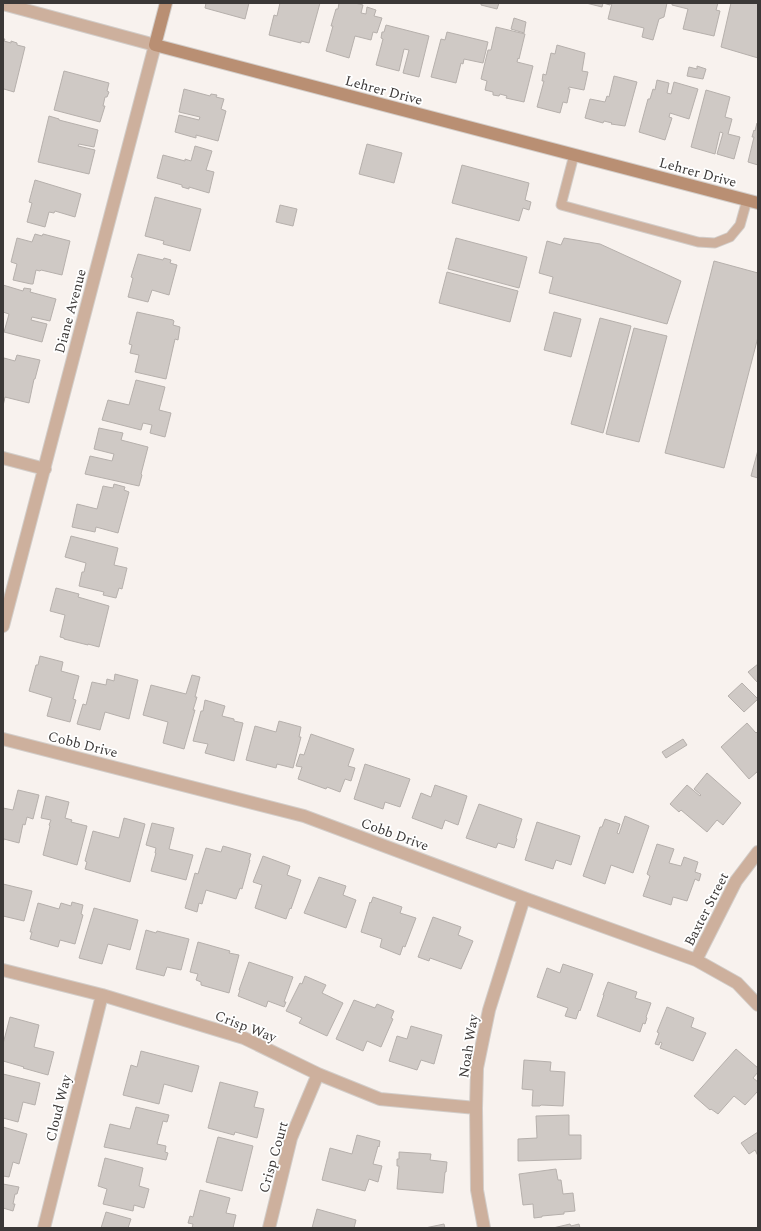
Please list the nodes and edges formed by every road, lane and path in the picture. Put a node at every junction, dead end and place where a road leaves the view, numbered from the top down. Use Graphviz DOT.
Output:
graph roads {
  1 [pos="166,3"];
  2 [pos="3,4"];
  3 [pos="155,45"];
  4 [pos="574,155"];
  5 [pos="753,202"];
  6 [pos="3,458"];
  7 [pos="45,469"];
  8 [pos="3,626"];
  9 [pos="3,738"];
  10 [pos="758,852"];
  11 [pos="524,898"];
  12 [pos="696,960"];
  13 [pos="3,970"];
  14 [pos="102,995"];
  15 [pos="758,1005"];
  16 [pos="318,1074"];
  17 [pos="476,1108"];
  18 [pos="44,1228"];
  19 [pos="269,1228"];
  20 [pos="484,1228"];
  1 -- 3 [label="street, Diane Avenue"];
  2 -- 3 [label="street, Lehrer Drive"];
  3 -- 4 [label="street, Lehrer Drive"];
  3 -- 7 [label="street, Diane Avenue"];
  4 -- 5 [label="street, Lehrer Drive"];
  4 -- 5 [label="lane"];
  6 -- 7 [label="street"];
  7 -- 8 [label="street, Diane Avenue"];
  9 -- 11 [label="street, Cobb Drive"];
  10 -- 12 [label="street, Baxter Street"];
  11 -- 12 [label="street, Cobb Drive"];
  11 -- 17 [label="street, Noah Way"];
  12 -- 15 [label="street, Cobb Drive"];
  13 -- 14 [label="street, Crisp Way"];
  14 -- 16 [label="street, Crisp Way"];
  14 -- 18 [label="street, Cloud Way"];
  16 -- 17 [label="street, Crisp Way"];
  16 -- 19 [label="street, Crisp Court"];
  17 -- 20 [label="street, Noah Way"];
}
